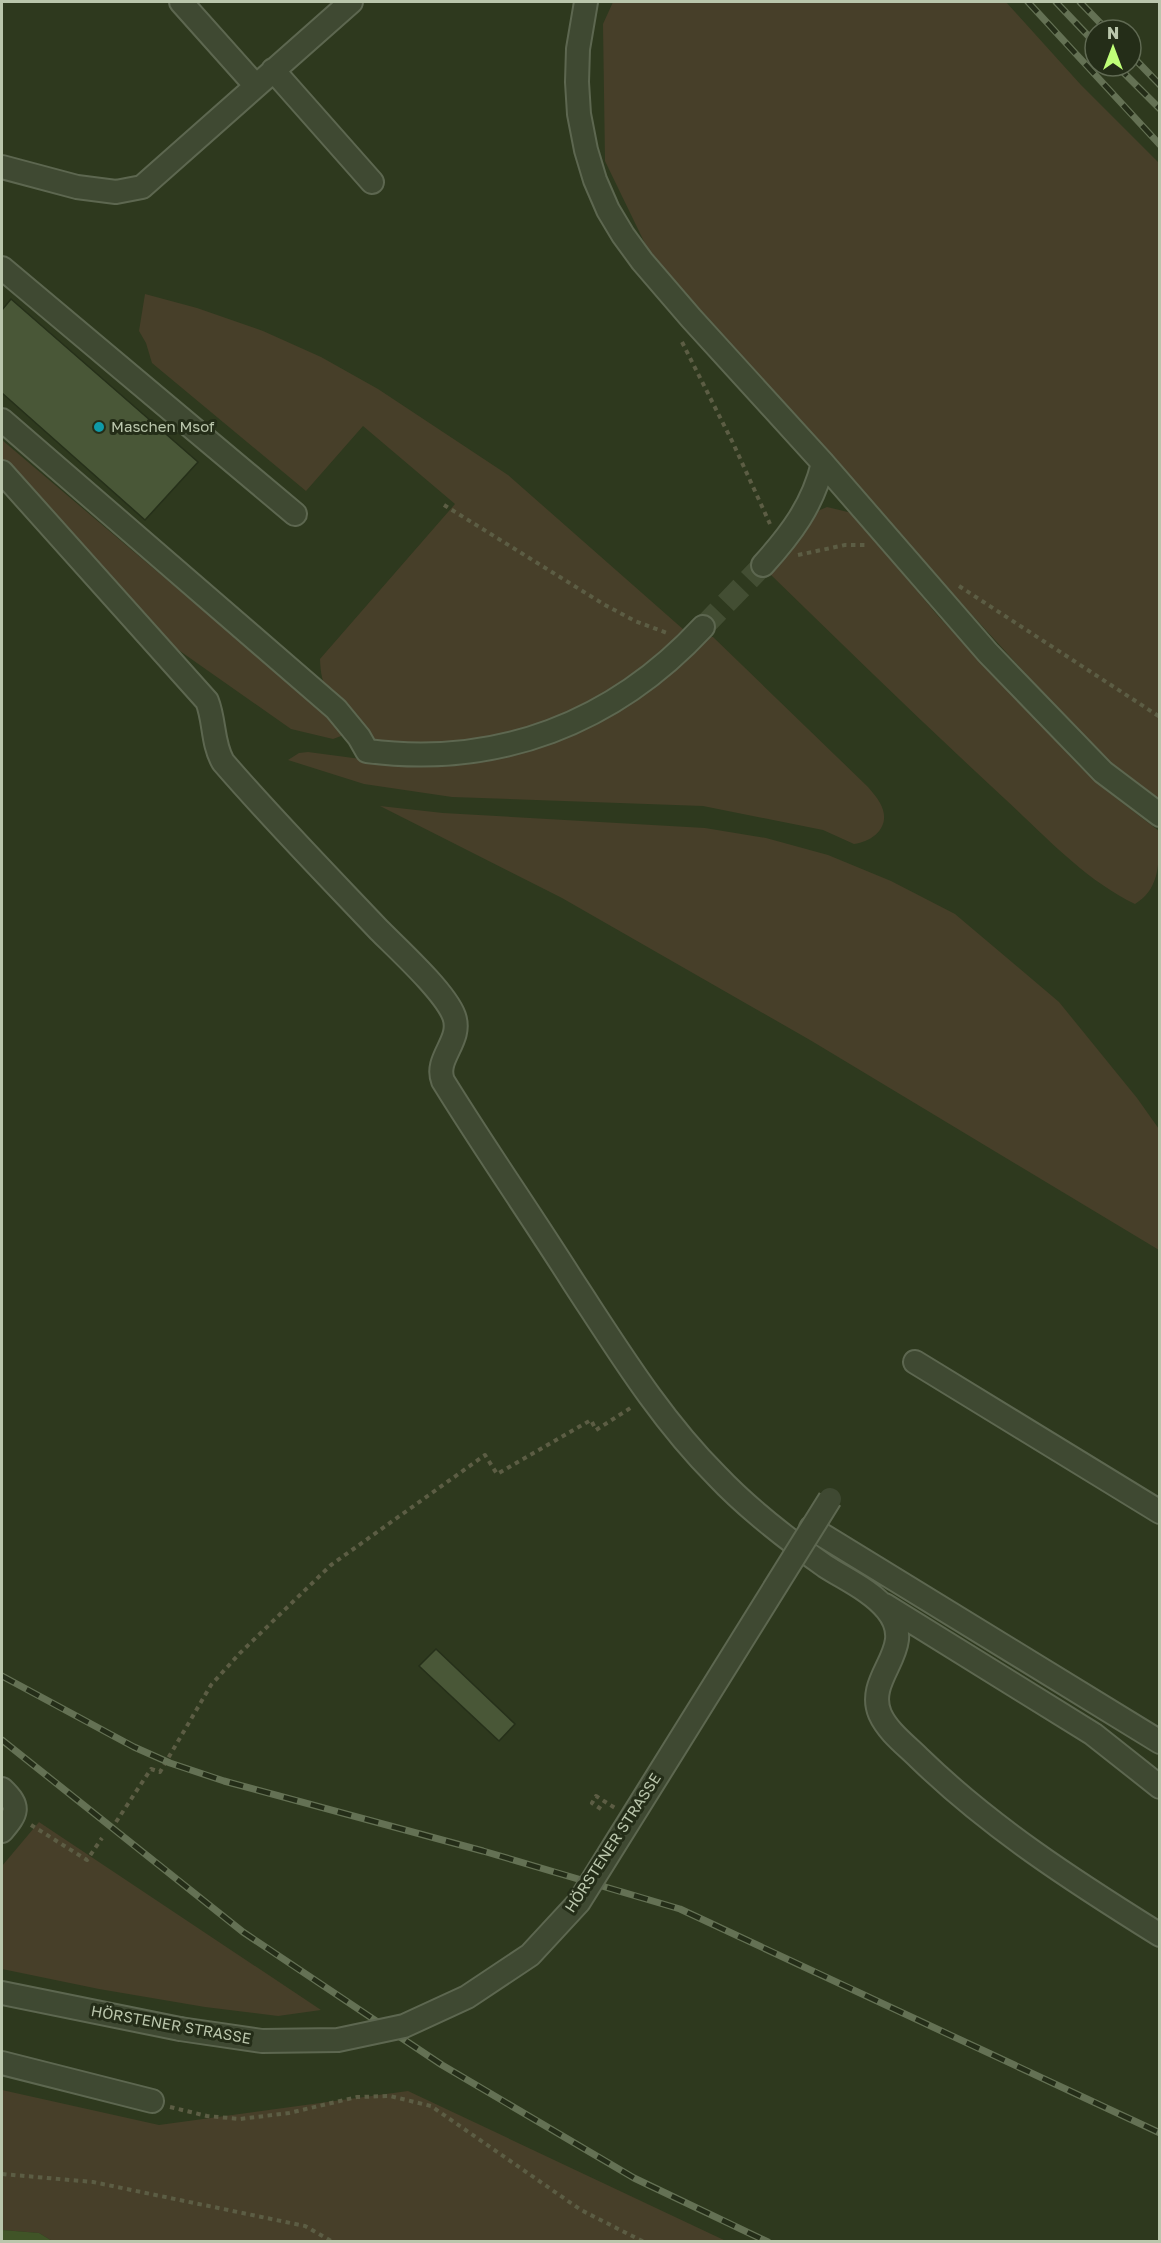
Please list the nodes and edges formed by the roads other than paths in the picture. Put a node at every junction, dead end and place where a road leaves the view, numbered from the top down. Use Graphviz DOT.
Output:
graph roads {
  1 [pos="181,2"];
  2 [pos="351,2"];
  3 [pos="586,2"];
  4 [pos="273,70"];
  5 [pos="256,86"];
  6 [pos="2,167"];
  7 [pos="372,182"];
  8 [pos="2,268"];
  9 [pos="2,420"];
  10 [pos="823,463"];
  11 [pos="2,472"];
  12 [pos="295,514"];
  13 [pos="765,562"];
  14 [pos="698,634"];
  15 [pos="1160,815"];
  16 [pos="915,1362"];
  17 [pos="830,1499"];
  18 [pos="1160,1512"];
  19 [pos="812,1528"];
  20 [pos="876,1599"];
  21 [pos="1160,1742"];
  22 [pos="1160,1787"];
  23 [pos="2,1789"];
  24 [pos="8,1823"];
  25 [pos="1160,1935"];
  26 [pos="2,1993"];
  27 [pos="2,2063"];
  28 [pos="152,2101"];
  1 -- 5 [label="street"];
  2 -- 4 [label="street"];
  3 -- 10 [label="street"];
  4 -- 5 [label="street"];
  4 -- 7 [label="street"];
  5 -- 6 [label="street"];
  8 -- 12 [label="street"];
  9 -- 14 [label="street"];
  10 -- 13 [label="street"];
  10 -- 15 [label="street"];
  11 -- 20 [label="street"];
  16 -- 18 [label="street"];
  17 -- 19 [label="street, HÖRSTENER STRASSE, bridge"];
  19 -- 21 [label="street"];
  19 -- 26 [label="street, HÖRSTENER STRASSE, bridge"];
  20 -- 22 [label="street"];
  20 -- 25 [label="street"];
  23 -- 24 [label="street"];
  27 -- 28 [label="street"];
}
